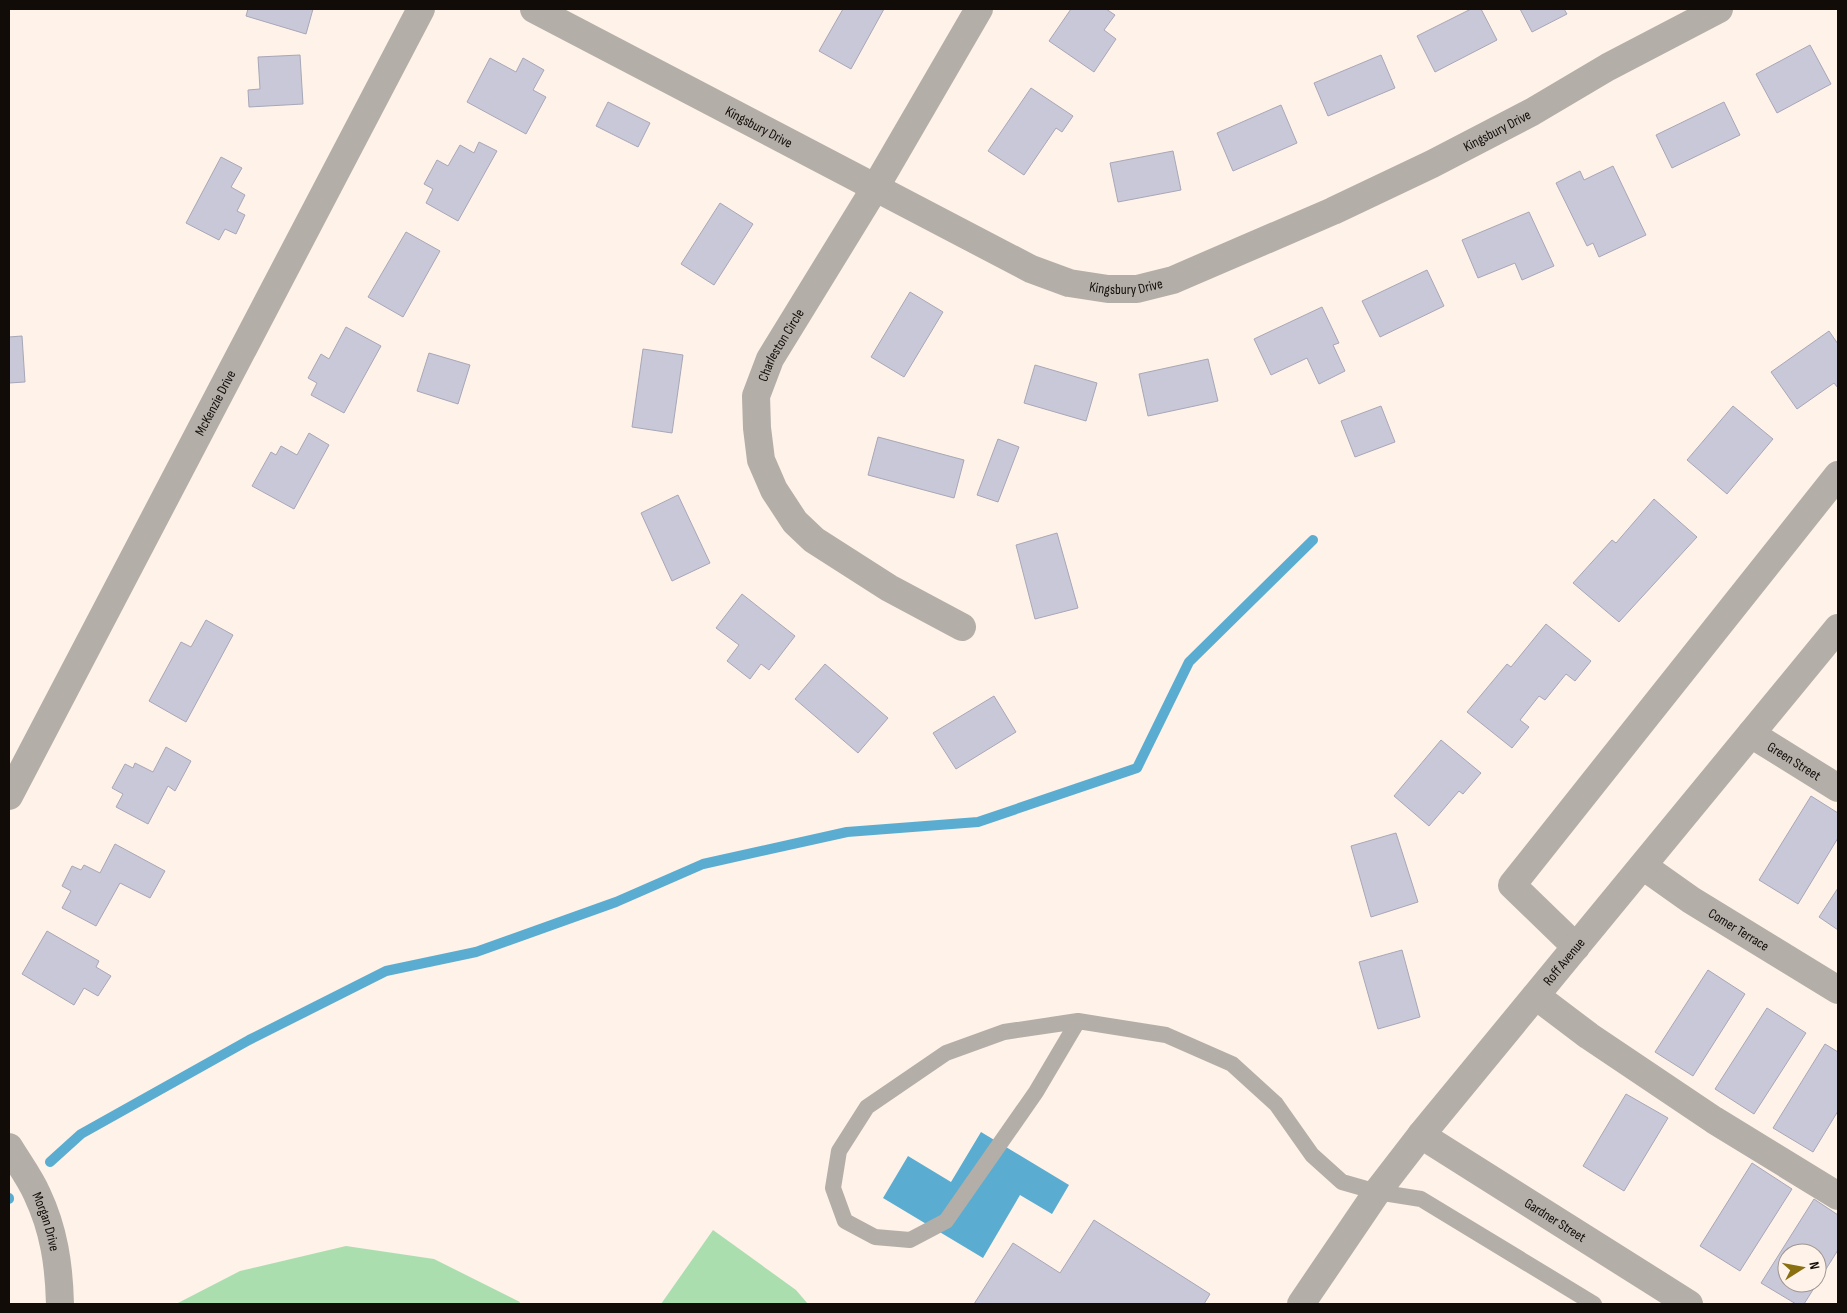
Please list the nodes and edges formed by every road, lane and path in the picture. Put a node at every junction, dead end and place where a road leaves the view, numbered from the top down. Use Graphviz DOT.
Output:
graph roads {
  1 [pos="420,9"];
  2 [pos="534,9"];
  3 [pos="979,9"];
  4 [pos="1719,9"];
  5 [pos="875,188"];
  6 [pos="1838,475"];
  7 [pos="962,627"];
  8 [pos="1838,628"];
  9 [pos="1751,734"];
  10 [pos="1838,788"];
  11 [pos="9,796"];
  12 [pos="1643,866"];
  13 [pos="1576,947"];
  14 [pos="1838,990"];
  15 [pos="1536,996"];
  16 [pos="1078,1022"];
  17 [pos="1420,1135"];
  18 [pos="9,1147"];
  19 [pos="1378,1192"];
  20 [pos="1838,1196"];
  21 [pos="60,1304"];
  22 [pos="1301,1304"];
  23 [pos="1594,1304"];
  24 [pos="1689,1304"];
  1 -- 11 [label="street, McKenzie Drive"];
  2 -- 5 [label="street, Kingsbury Drive"];
  3 -- 5 [label="street, Charleston Circle"];
  4 -- 5 [label="street, Kingsbury Drive"];
  5 -- 7 [label="street, Charleston Circle"];
  6 -- 13 [label="street"];
  8 -- 9 [label="street, Roff Avenue"];
  9 -- 10 [label="street, Green Street"];
  9 -- 12 [label="street, Roff Avenue"];
  12 -- 13 [label="street, Roff Avenue"];
  12 -- 14 [label="street, Comer Terrace"];
  13 -- 15 [label="street, Roff Avenue"];
  15 -- 17 [label="street, Roff Avenue"];
  15 -- 20 [label="street"];
  16 -- 16 [label="lane"];
  16 -- 19 [label="lane"];
  17 -- 19 [label="street, Roff Avenue"];
  17 -- 24 [label="street, Gardner Street"];
  18 -- 21 [label="street, Morgan Drive"];
  19 -- 22 [label="street, Roff Avenue"];
  19 -- 23 [label="lane"];
}
